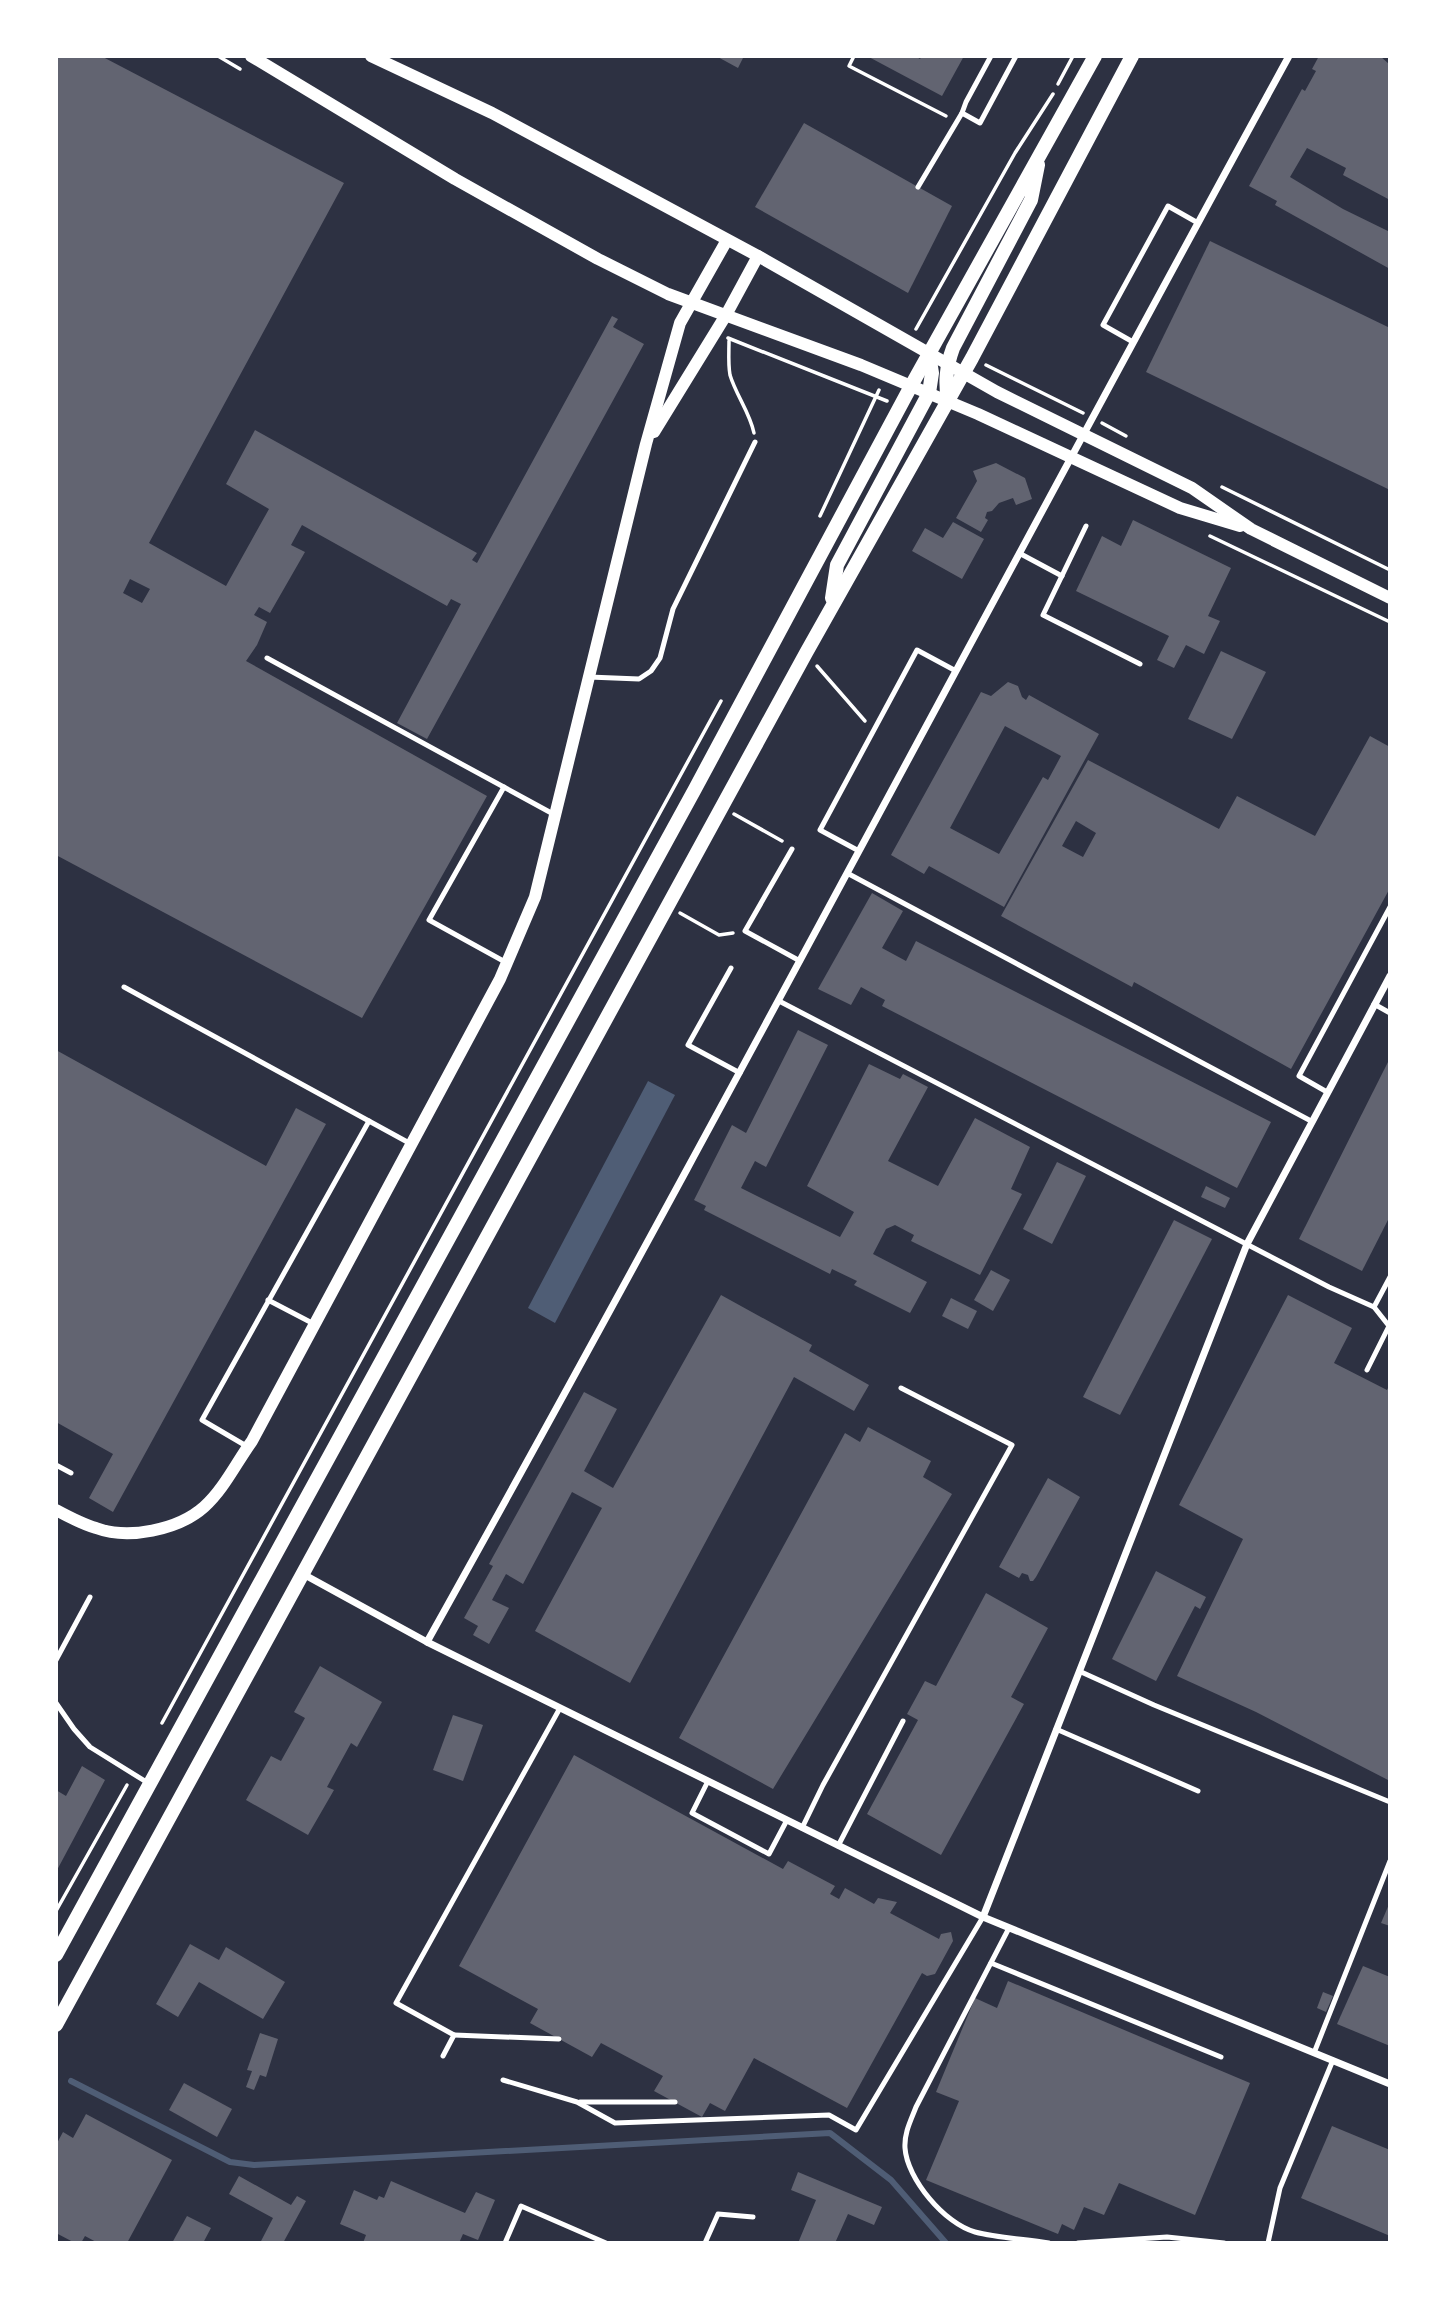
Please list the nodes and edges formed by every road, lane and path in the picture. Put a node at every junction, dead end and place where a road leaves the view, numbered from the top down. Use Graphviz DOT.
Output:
graph roads {
  1 [pos="251,56"];
  2 [pos="371,56"];
  3 [pos="854,56"];
  4 [pos="991,56"];
  5 [pos="1016,56"];
  6 [pos="1073,56"];
  7 [pos="1095,56"];
  8 [pos="1130,56"];
  9 [pos="1290,56"];
  10 [pos="962,114"];
  11 [pos="1040,153"];
  12 [pos="918,187"];
  13 [pos="1198,223"];
  14 [pos="727,240"];
  15 [pos="758,257"];
  16 [pos="690,302"];
  17 [pos="726,315"];
  18 [pos="729,339"];
  19 [pos="1133,342"];
  20 [pos="908,343"];
  21 [pos="929,354"];
  22 [pos="947,365"];
  23 [pos="964,373"];
  24 [pos="888,376"];
  25 [pos="911,386"];
  26 [pos="929,393"];
  27 [pos="948,401"];
  28 [pos="1083,434"];
  29 [pos="755,442"];
  30 [pos="646,444"];
  31 [pos="1070,458"];
  32 [pos="816,526"];
  33 [pos="1086,526"];
  34 [pos="1251,529"];
  35 [pos="1019,553"];
  36 [pos="1062,576"];
  37 [pos="1390,598"];
  38 [pos="831,608"];
  39 [pos="806,653"];
  40 [pos="267,658"];
  41 [pos="1140,664"];
  42 [pos="956,671"];
  43 [pos="589,677"];
  44 [pos="723,696"];
  45 [pos="873,731"];
  46 [pos="504,787"];
  47 [pos="722,807"];
  48 [pos="555,816"];
  49 [pos="792,849"];
  50 [pos="859,851"];
  51 [pos="847,873"];
  52 [pos="667,906"];
  53 [pos="1390,907"];
  54 [pos="745,931"];
  55 [pos="800,961"];
  56 [pos="507,963"];
  57 [pos="731,968"];
  58 [pos="1390,976"];
  59 [pos="124,987"];
  60 [pos="779,1001"];
  61 [pos="1374,1004"];
  62 [pos="1390,1013"];
  63 [pos="740,1073"];
  64 [pos="1327,1092"];
  65 [pos="369,1121"];
  66 [pos="1311,1121"];
  67 [pos="411,1144"];
  68 [pos="1247,1244"];
  69 [pos="1390,1277"];
  70 [pos="268,1300"];
  71 [pos="1374,1307"];
  72 [pos="314,1324"];
  73 [pos="1367,1370"];
  74 [pos="901,1388"];
  75 [pos="248,1447"];
  76 [pos="56,1465"];
  77 [pos="71,1473"];
  78 [pos="56,1510"];
  79 [pos="303,1574"];
  80 [pos="90,1597"];
  81 [pos="427,1642"];
  82 [pos="56,1660"];
  83 [pos="1079,1671"];
  84 [pos="56,1703"];
  85 [pos="560,1708"];
  86 [pos="903,1721"];
  87 [pos="161,1725"];
  88 [pos="1056,1729"];
  89 [pos="134,1774"];
  90 [pos="708,1781"];
  91 [pos="151,1785"];
  92 [pos="1198,1791"];
  93 [pos="1390,1802"];
  94 [pos="788,1821"];
  95 [pos="802,1828"];
  96 [pos="838,1846"];
  97 [pos="1390,1861"];
  98 [pos="56,1911"];
  99 [pos="983,1917"];
  100 [pos="1009,1928"];
  101 [pos="56,1955"];
  102 [pos="991,1963"];
  103 [pos="56,2025"];
  104 [pos="454,2035"];
  105 [pos="559,2039"];
  106 [pos="1314,2053"];
  107 [pos="443,2056"];
  108 [pos="1221,2057"];
  109 [pos="1333,2060"];
  110 [pos="503,2080"];
  111 [pos="1390,2084"];
  112 [pos="577,2102"];
  113 [pos="675,2102"];
  114 [pos="753,2217"];
  115 [pos="505,2243"];
  116 [pos="606,2243"];
  117 [pos="705,2243"];
  118 [pos="1049,2243"];
  119 [pos="1079,2243"];
  120 [pos="1224,2243"];
  121 [pos="1268,2243"];
  1 -- 16 [label="street"];
  2 -- 14 [label="street"];
  3 -- 10 [label="path"];
  4 -- 10 [label="lane"];
  5 -- 10 [label="lane"];
  6 -- 20 [label="path"];
  7 -- 11 [label="main road"];
  8 -- 23 [label="main road"];
  9 -- 13 [label="street"];
  10 -- 12 [label="lane"];
  11 -- 21 [label="main road"];
  11 -- 22 [label="main road"];
  13 -- 19 [label="street"];
  13 -- 19 [label="lane"];
  14 -- 15 [label="street"];
  14 -- 16 [label="street"];
  15 -- 17 [label="street"];
  15 -- 20 [label="street"];
  16 -- 17 [label="street"];
  16 -- 30 [label="street"];
  17 -- 24 [label="street"];
  17 -- 30 [label="street"];
  18 -- 29 [label="path"];
  19 -- 28 [label="street"];
  20 -- 21 [label="street"];
  21 -- 22 [label="street"];
  21 -- 25 [label="main road"];
  21 -- 26 [label="main road"];
  22 -- 23 [label="street"];
  22 -- 27 [label="main road"];
  23 -- 27 [label="main road"];
  23 -- 28 [label="street"];
  24 -- 25 [label="street"];
  24 -- 32 [label="path"];
  25 -- 26 [label="street"];
  25 -- 91 [label="main road"];
  26 -- 27 [label="street"];
  26 -- 38 [label="main road"];
  27 -- 31 [label="street"];
  27 -- 38 [label="main road"];
  28 -- 31 [label="street"];
  28 -- 34 [label="street"];
  29 -- 43 [label="lane"];
  30 -- 43 [label="street"];
  31 -- 34 [label="street"];
  31 -- 35 [label="street"];
  33 -- 36 [label="lane"];
  34 -- 37 [label="street"];
  35 -- 36 [label="lane"];
  35 -- 42 [label="street"];
  36 -- 41 [label="lane"];
  38 -- 39 [label="main road"];
  39 -- 45 [label="path"];
  39 -- 47 [label="main road"];
  40 -- 46 [label="lane"];
  42 -- 45 [label="lane"];
  42 -- 50 [label="street"];
  43 -- 48 [label="street"];
  44 -- 87 [label="path"];
  45 -- 50 [label="lane"];
  46 -- 48 [label="lane"];
  46 -- 56 [label="lane"];
  47 -- 49 [label="path"];
  47 -- 52 [label="main road"];
  48 -- 56 [label="street"];
  49 -- 54 [label="lane"];
  50 -- 51 [label="street"];
  51 -- 55 [label="street"];
  51 -- 66 [label="lane"];
  52 -- 54 [label="path"];
  52 -- 79 [label="main road"];
  53 -- 64 [label="lane"];
  54 -- 55 [label="lane"];
  55 -- 60 [label="street"];
  56 -- 67 [label="street"];
  57 -- 63 [label="lane"];
  58 -- 61 [label="street"];
  59 -- 65 [label="lane"];
  60 -- 63 [label="street"];
  60 -- 68 [label="lane"];
  61 -- 62 [label="lane"];
  61 -- 64 [label="street"];
  63 -- 81 [label="street"];
  64 -- 66 [label="street"];
  65 -- 67 [label="lane"];
  65 -- 70 [label="lane"];
  66 -- 68 [label="street"];
  67 -- 72 [label="street"];
  68 -- 71 [label="lane"];
  68 -- 83 [label="street"];
  69 -- 71 [label="lane"];
  70 -- 72 [label="lane"];
  70 -- 75 [label="lane"];
  71 -- 73 [label="lane"];
  72 -- 75 [label="street"];
  74 -- 95 [label="lane"];
  75 -- 78 [label="street"];
  76 -- 77 [label="lane"];
  79 -- 81 [label="street"];
  79 -- 103 [label="main road"];
  80 -- 82 [label="lane"];
  81 -- 85 [label="street"];
  83 -- 88 [label="street"];
  83 -- 93 [label="lane"];
  84 -- 89 [label="lane"];
  85 -- 90 [label="street"];
  85 -- 104 [label="lane"];
  86 -- 96 [label="lane"];
  88 -- 92 [label="lane"];
  88 -- 99 [label="street"];
  89 -- 91 [label="lane"];
  89 -- 98 [label="path"];
  90 -- 94 [label="street"];
  90 -- 94 [label="lane"];
  91 -- 101 [label="main road"];
  94 -- 95 [label="street"];
  95 -- 96 [label="street"];
  96 -- 99 [label="street"];
  97 -- 106 [label="lane"];
  99 -- 100 [label="street"];
  99 -- 112 [label="lane"];
  100 -- 102 [label="lane"];
  100 -- 106 [label="street"];
  102 -- 108 [label="lane"];
  102 -- 118 [label="lane"];
  104 -- 105 [label="lane"];
  104 -- 107 [label="lane"];
  106 -- 109 [label="street"];
  109 -- 111 [label="street"];
  109 -- 121 [label="lane"];
  110 -- 112 [label="lane"];
  112 -- 113 [label="lane"];
  114 -- 117 [label="lane"];
  115 -- 116 [label="lane"];
  119 -- 120 [label="lane"];
}
